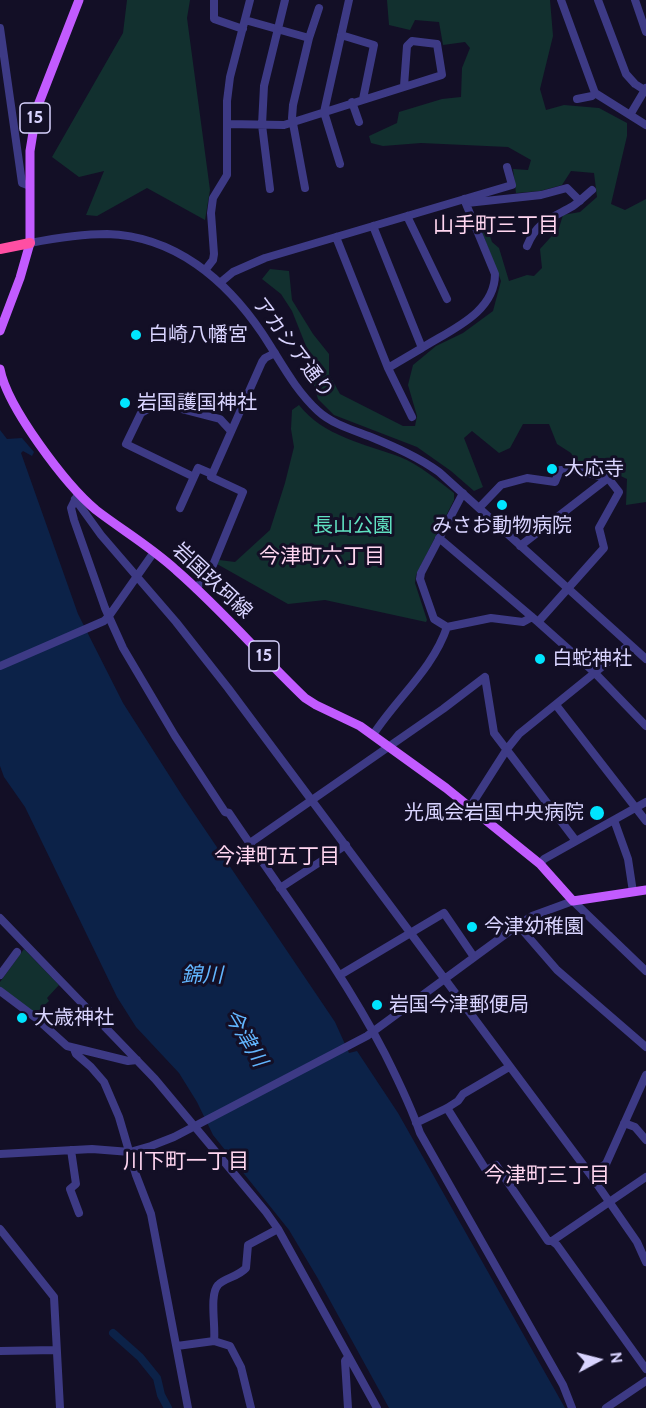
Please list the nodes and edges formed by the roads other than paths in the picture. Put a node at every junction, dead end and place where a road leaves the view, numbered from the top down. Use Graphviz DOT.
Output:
graph roads {
  1 [pos="79,0"];
  2 [pos="214,0"];
  3 [pos="250,0"];
  4 [pos="285,0"];
  5 [pos="349,0"];
  6 [pos="561,0"];
  7 [pos="598,0"];
  8 [pos="635,0"];
  9 [pos="319,8"];
  10 [pos="246,20"];
  11 [pos="0,28"];
  12 [pos="243,29"];
  13 [pos="278,29"];
  14 [pos="646,32"];
  15 [pos="341,35"];
  16 [pos="309,38"];
  17 [pos="404,86"];
  18 [pos="646,90"];
  19 [pos="595,93"];
  20 [pos="363,99"];
  21 [pos="577,99"];
  22 [pos="352,102"];
  23 [pos="324,112"];
  24 [pos="630,114"];
  25 [pos="293,122"];
  26 [pos="359,122"];
  27 [pos="227,124"];
  28 [pos="262,124"];
  29 [pos="646,125"];
  30 [pos="340,164"];
  31 [pos="507,167"];
  32 [pos="30,186"];
  33 [pos="305,188"];
  34 [pos="270,189"];
  35 [pos="592,190"];
  36 [pos="466,201"];
  37 [pos="580,201"];
  38 [pos="407,216"];
  39 [pos="373,226"];
  40 [pos="336,237"];
  41 [pos="30,243"];
  42 [pos="527,246"];
  43 [pos="0,249"];
  44 [pos="206,269"];
  45 [pos="221,282"];
  46 [pos="447,298"];
  47 [pos="0,331"];
  48 [pos="422,348"];
  49 [pos="275,353"];
  50 [pos="388,368"];
  51 [pos="0,369"];
  52 [pos="412,417"];
  53 [pos="231,431"];
  54 [pos="212,474"];
  55 [pos="194,477"];
  56 [pos="608,478"];
  57 [pos="464,494"];
  58 [pos="77,496"];
  59 [pos="180,508"];
  60 [pos="479,508"];
  61 [pos="439,538"];
  62 [pos="520,546"];
  63 [pos="154,552"];
  64 [pos="137,576"];
  65 [pos="568,588"];
  66 [pos="196,589"];
  67 [pos="109,616"];
  68 [pos="535,619"];
  69 [pos="447,627"];
  70 [pos="629,645"];
  71 [pos="646,659"];
  72 [pos="0,666"];
  73 [pos="594,672"];
  74 [pos="556,705"];
  75 [pos="646,726"];
  76 [pos="373,735"];
  77 [pos="388,747"];
  78 [pos="507,749"];
  79 [pos="312,800"];
  80 [pos="646,802"];
  81 [pos="470,807"];
  82 [pos="636,808"];
  83 [pos="614,820"];
  84 [pos="646,821"];
  85 [pos="576,841"];
  86 [pos="250,843"];
  87 [pos="346,845"];
  88 [pos="540,864"];
  89 [pos="280,888"];
  90 [pos="646,890"];
  91 [pos="633,892"];
  92 [pos="573,901"];
  93 [pos="0,918"];
  94 [pos="518,924"];
  95 [pos="410,934"];
  96 [pos="17,952"];
  97 [pos="474,957"];
  98 [pos="646,971"];
  99 [pos="0,975"];
  100 [pos="340,975"];
  101 [pos="445,979"];
  102 [pos="0,991"];
  103 [pos="373,1032"];
  104 [pos="646,1047"];
  105 [pos="74,1049"];
  106 [pos="137,1060"];
  107 [pos="510,1067"];
  108 [pos="646,1075"];
  109 [pos="447,1108"];
  110 [pos="417,1123"];
  111 [pos="624,1123"];
  112 [pos="198,1125"];
  113 [pos="646,1140"];
  114 [pos="71,1150"];
  115 [pos="130,1152"];
  116 [pos="0,1154"];
  117 [pos="590,1174"];
  118 [pos="646,1177"];
  119 [pos="610,1202"];
  120 [pos="79,1213"];
  121 [pos="0,1229"];
  122 [pos="278,1229"];
  123 [pos="552,1241"];
  124 [pos="646,1262"];
  125 [pos="214,1341"];
  126 [pos="177,1346"];
  127 [pos="56,1350"];
  128 [pos="0,1351"];
  129 [pos="348,1357"];
  130 [pos="646,1369"];
  131 [pos="646,1381"];
  132 [pos="60,1408"];
  133 [pos="188,1408"];
  134 [pos="251,1408"];
  135 [pos="348,1408"];
  136 [pos="377,1408"];
  137 [pos="572,1408"];
  138 [pos="606,1408"];
  1 -- 32 [label="main road, 15"];
  2 -- 12 [label="street"];
  3 -- 10 [label="street"];
  4 -- 13 [label="street"];
  5 -- 15 [label="street"];
  6 -- 19 [label="street"];
  7 -- 18 [label="street"];
  8 -- 14 [label="street"];
  9 -- 16 [label="street"];
  10 -- 12 [label="street"];
  10 -- 13 [label="street"];
  11 -- 32 [label="street"];
  12 -- 27 [label="street"];
  13 -- 16 [label="street"];
  13 -- 28 [label="street"];
  15 -- 20 [label="street"];
  15 -- 23 [label="street"];
  16 -- 25 [label="street"];
  17 -- 17 [label="street"];
  17 -- 20 [label="street"];
  18 -- 24 [label="street"];
  19 -- 21 [label="street"];
  19 -- 24 [label="street"];
  20 -- 22 [label="street"];
  22 -- 23 [label="street"];
  22 -- 26 [label="street"];
  23 -- 25 [label="street"];
  23 -- 30 [label="street"];
  24 -- 29 [label="street"];
  25 -- 28 [label="street"];
  25 -- 33 [label="street"];
  27 -- 28 [label="street"];
  27 -- 44 [label="street"];
  28 -- 34 [label="street"];
  31 -- 36 [label="street"];
  32 -- 41 [label="main road, 15"];
  35 -- 37 [label="street"];
  36 -- 37 [label="street"];
  36 -- 38 [label="street"];
  36 -- 48 [label="street"];
  37 -- 42 [label="street"];
  38 -- 39 [label="street"];
  38 -- 46 [label="street"];
  39 -- 40 [label="street"];
  39 -- 48 [label="street"];
  40 -- 45 [label="street"];
  40 -- 50 [label="street"];
  41 -- 43 [label="highway"];
  41 -- 44 [label="street, アカシア通り"];
  41 -- 47 [label="main road, 15"];
  44 -- 45 [label="street, アカシア通り"];
  45 -- 49 [label="street, アカシア通り"];
  48 -- 50 [label="street"];
  49 -- 53 [label="street"];
  49 -- 57 [label="street, アカシア通り"];
  50 -- 52 [label="street"];
  51 -- 58 [label="main road, 岩国玖珂線 / 15"];
  53 -- 54 [label="street"];
  53 -- 55 [label="street"];
  54 -- 55 [label="street"];
  54 -- 66 [label="street"];
  55 -- 59 [label="street"];
  56 -- 60 [label="street"];
  56 -- 62 [label="street"];
  56 -- 65 [label="street"];
  57 -- 60 [label="street, アカシア通り"];
  57 -- 61 [label="street"];
  58 -- 63 [label="main road, 岩国玖珂線 / 15"];
  58 -- 64 [label="street"];
  58 -- 67 [label="street"];
  60 -- 62 [label="street, アカシア通り"];
  61 -- 68 [label="street"];
  61 -- 69 [label="street"];
  62 -- 65 [label="street, アカシア通り"];
  63 -- 64 [label="street"];
  63 -- 66 [label="main road, 岩国玖珂線 / 15"];
  64 -- 67 [label="street"];
  64 -- 79 [label="street"];
  65 -- 68 [label="street"];
  65 -- 70 [label="street, アカシア通り"];
  66 -- 76 [label="main road, 岩国玖珂線 / 15"];
  67 -- 72 [label="street"];
  67 -- 86 [label="street"];
  68 -- 69 [label="street"];
  68 -- 73 [label="street"];
  69 -- 76 [label="street"];
  70 -- 71 [label="street, アカシア通り"];
  70 -- 73 [label="street"];
  73 -- 74 [label="street"];
  73 -- 75 [label="street"];
  74 -- 78 [label="street"];
  74 -- 82 [label="street"];
  76 -- 77 [label="main road, 岩国玖珂線 / 15"];
  77 -- 78 [label="street"];
  77 -- 79 [label="street"];
  77 -- 81 [label="main road, 岩国玖珂線 / 15"];
  78 -- 81 [label="street"];
  78 -- 85 [label="street"];
  79 -- 86 [label="street"];
  79 -- 87 [label="street"];
  80 -- 82 [label="street"];
  81 -- 88 [label="main road, 岩国玖珂線 / 15"];
  82 -- 83 [label="street"];
  82 -- 84 [label="street"];
  83 -- 85 [label="street"];
  83 -- 91 [label="street"];
  85 -- 88 [label="street"];
  86 -- 89 [label="street"];
  87 -- 89 [label="street"];
  87 -- 95 [label="street"];
  88 -- 92 [label="main road, 岩国玖珂線 / 15"];
  89 -- 100 [label="street"];
  90 -- 91 [label="main road"];
  91 -- 92 [label="main road"];
  92 -- 94 [label="street"];
  92 -- 98 [label="street"];
  93 -- 106 [label="street"];
  94 -- 97 [label="street"];
  94 -- 104 [label="street"];
  95 -- 97 [label="street"];
  95 -- 100 [label="street"];
  95 -- 101 [label="street"];
  96 -- 99 [label="street"];
  97 -- 101 [label="street"];
  100 -- 103 [label="street"];
  101 -- 103 [label="street"];
  101 -- 107 [label="street"];
  102 -- 105 [label="street"];
  103 -- 110 [label="street"];
  103 -- 112 [label="street"];
  105 -- 106 [label="street"];
  105 -- 115 [label="street"];
  106 -- 112 [label="street"];
  107 -- 109 [label="street"];
  107 -- 117 [label="street"];
  108 -- 111 [label="street"];
  109 -- 110 [label="street"];
  109 -- 123 [label="street"];
  110 -- 137 [label="street"];
  111 -- 113 [label="street"];
  111 -- 117 [label="street"];
  112 -- 115 [label="street"];
  112 -- 122 [label="street"];
  114 -- 115 [label="street"];
  114 -- 116 [label="street"];
  114 -- 120 [label="street"];
  115 -- 126 [label="street"];
  117 -- 119 [label="street"];
  118 -- 119 [label="street"];
  119 -- 123 [label="street"];
  119 -- 124 [label="street"];
  121 -- 127 [label="street"];
  122 -- 125 [label="street"];
  122 -- 129 [label="street"];
  123 -- 130 [label="street"];
  125 -- 126 [label="street"];
  125 -- 134 [label="street"];
  126 -- 133 [label="street"];
  127 -- 128 [label="street"];
  127 -- 132 [label="street"];
  129 -- 135 [label="street"];
  129 -- 136 [label="street"];
  131 -- 138 [label="street"];
}
